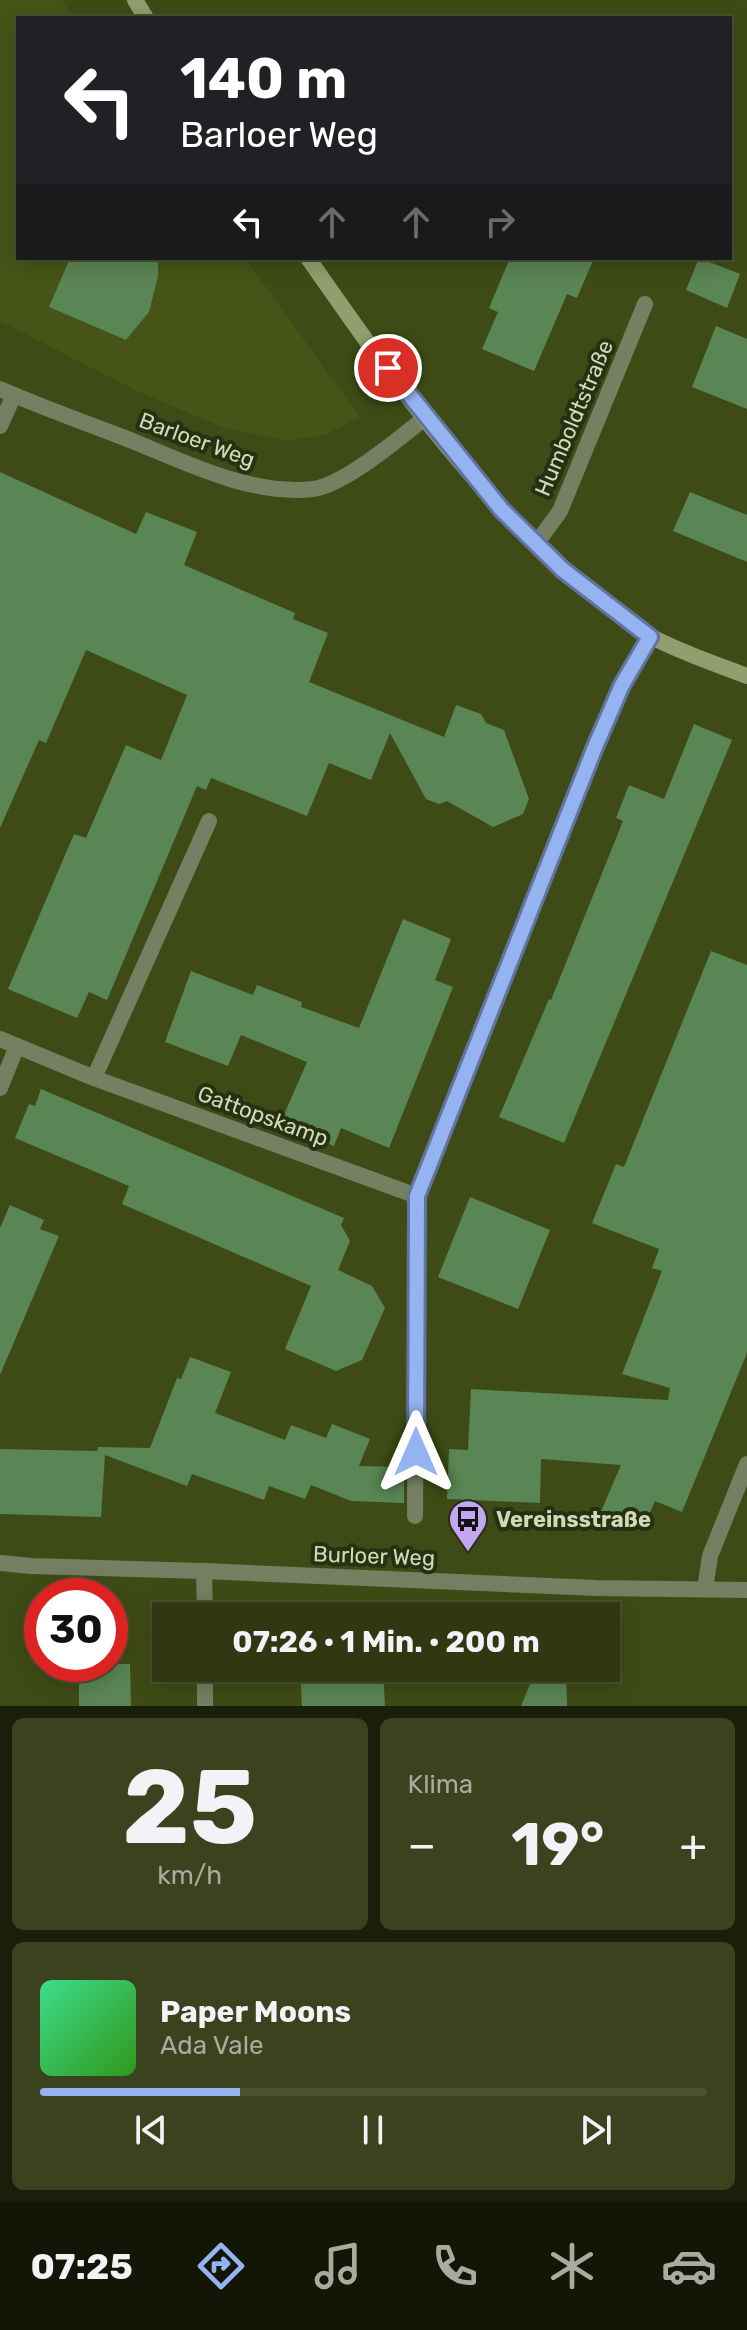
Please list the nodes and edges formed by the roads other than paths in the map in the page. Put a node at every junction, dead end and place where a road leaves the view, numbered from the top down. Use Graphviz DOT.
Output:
graph roads {
  1 [pos="309,260"];
  2 [pos="645,304"];
  3 [pos="7,392"];
  4 [pos="426,417"];
  5 [pos="0,426"];
  6 [pos="536,544"];
  7 [pos="650,637"];
  8 [pos="747,676"];
  9 [pos="209,821"];
  10 [pos="0,1039"];
  11 [pos="17,1046"];
  12 [pos="94,1078"];
  13 [pos="0,1088"];
  14 [pos="417,1196"];
  15 [pos="747,1464"];
  16 [pos="415,1516"];
  17 [pos="0,1563"];
  18 [pos="204,1571"];
  19 [pos="705,1589"];
  20 [pos="747,1590"];
  21 [pos="205,1602"];
  22 [pos="205,1682"];
  23 [pos="205,1706"];
  1 -- 4 [label="street"];
  2 -- 6 [label="street, Humboldtstraße"];
  3 -- 4 [label="street, Barloer Weg"];
  3 -- 5 [label="street"];
  4 -- 6 [label="street"];
  6 -- 7 [label="street"];
  7 -- 8 [label="street"];
  7 -- 14 [label="street"];
  9 -- 12 [label="street"];
  10 -- 11 [label="street, Gattopskamp"];
  11 -- 12 [label="street, Gattopskamp"];
  11 -- 13 [label="street"];
  12 -- 14 [label="street, Gattopskamp"];
  14 -- 16 [label="street"];
  15 -- 19 [label="street"];
  17 -- 18 [label="street, Burloer Weg"];
  18 -- 19 [label="street, Burloer Weg"];
  18 -- 21 [label="street"];
  19 -- 20 [label="street, Burloer Weg"];
  22 -- 23 [label="street"];
}
